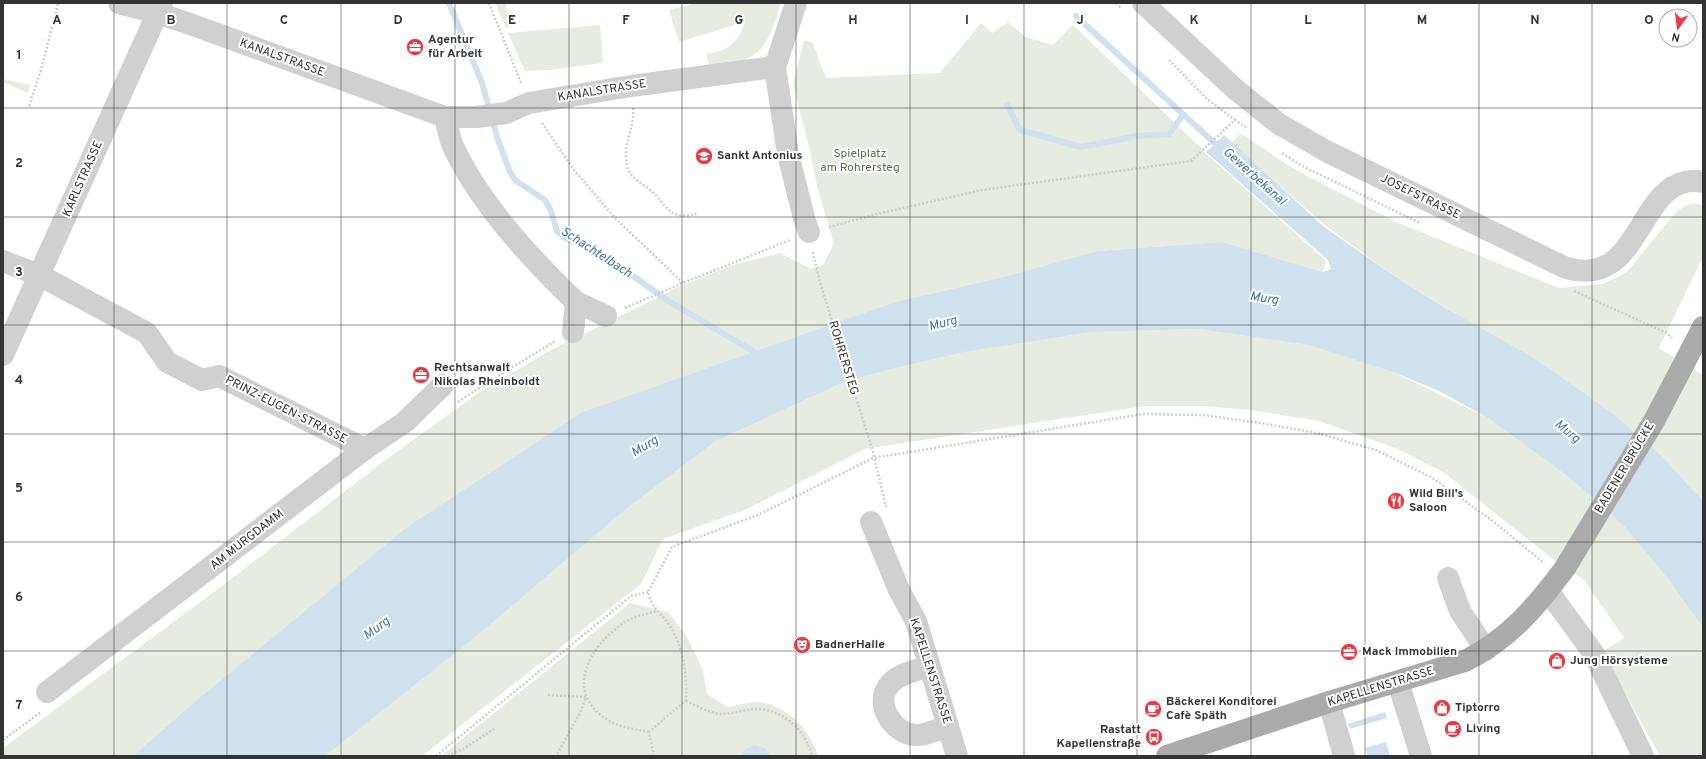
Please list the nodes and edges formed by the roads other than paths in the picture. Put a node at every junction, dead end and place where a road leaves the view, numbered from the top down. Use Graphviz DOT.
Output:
graph roads {
  1 [pos="118,3"];
  2 [pos="796,3"];
  3 [pos="1143,3"];
  4 [pos="160,8"];
  5 [pos="775,67"];
  6 [pos="445,117"];
  7 [pos="1703,182"];
  8 [pos="809,232"];
  9 [pos="3,261"];
  10 [pos="39,275"];
  11 [pos="576,302"];
  12 [pos="613,313"];
  13 [pos="1703,327"];
  14 [pos="573,332"];
  15 [pos="3,355"];
  16 [pos="443,385"];
  17 [pos="365,449"];
  18 [pos="871,522"];
  19 [pos="1448,578"];
  20 [pos="1557,578"];
  21 [pos="1486,650"];
  22 [pos="929,666"];
  23 [pos="1398,682"];
  24 [pos="47,692"];
  25 [pos="1329,702"];
  26 [pos="948,726"];
  27 [pos="957,756"];
  28 [pos="1167,756"];
  29 [pos="1344,756"];
  30 [pos="1422,756"];
  31 [pos="1643,756"];
  1 -- 4 [label="street, KANALSTRASSE"];
  2 -- 5 [label="street"];
  3 -- 7 [label="street, JOSEFSTRASSE"];
  4 -- 6 [label="street, KANALSTRASSE"];
  4 -- 10 [label="street, KARLSTRASSE"];
  5 -- 6 [label="street, KANALSTRASSE"];
  5 -- 8 [label="street"];
  6 -- 11 [label="street"];
  9 -- 10 [label="street, PRINZ-EUGEN-STRASSE"];
  10 -- 15 [label="street, KARLSTRASSE"];
  10 -- 17 [label="street, PRINZ-EUGEN-STRASSE"];
  11 -- 12 [label="street"];
  11 -- 14 [label="street"];
  13 -- 20 [label="main road, BADENER BRÜCKE"];
  16 -- 17 [label="street, AM MURGDAMM"];
  17 -- 24 [label="street, AM MURGDAMM"];
  18 -- 22 [label="street, KAPELLENSTRASSE"];
  19 -- 21 [label="street"];
  20 -- 21 [label="main road, KAPELLENSTRASSE"];
  20 -- 31 [label="street"];
  21 -- 23 [label="main road, KAPELLENSTRASSE"];
  22 -- 26 [label="street, KAPELLENSTRASSE"];
  22 -- 26 [label="street"];
  23 -- 25 [label="main road, KAPELLENSTRASSE"];
  23 -- 30 [label="street"];
  25 -- 28 [label="main road, KAPELLENSTRASSE"];
  25 -- 29 [label="street"];
  26 -- 27 [label="street, KAPELLENSTRASSE"];
}
